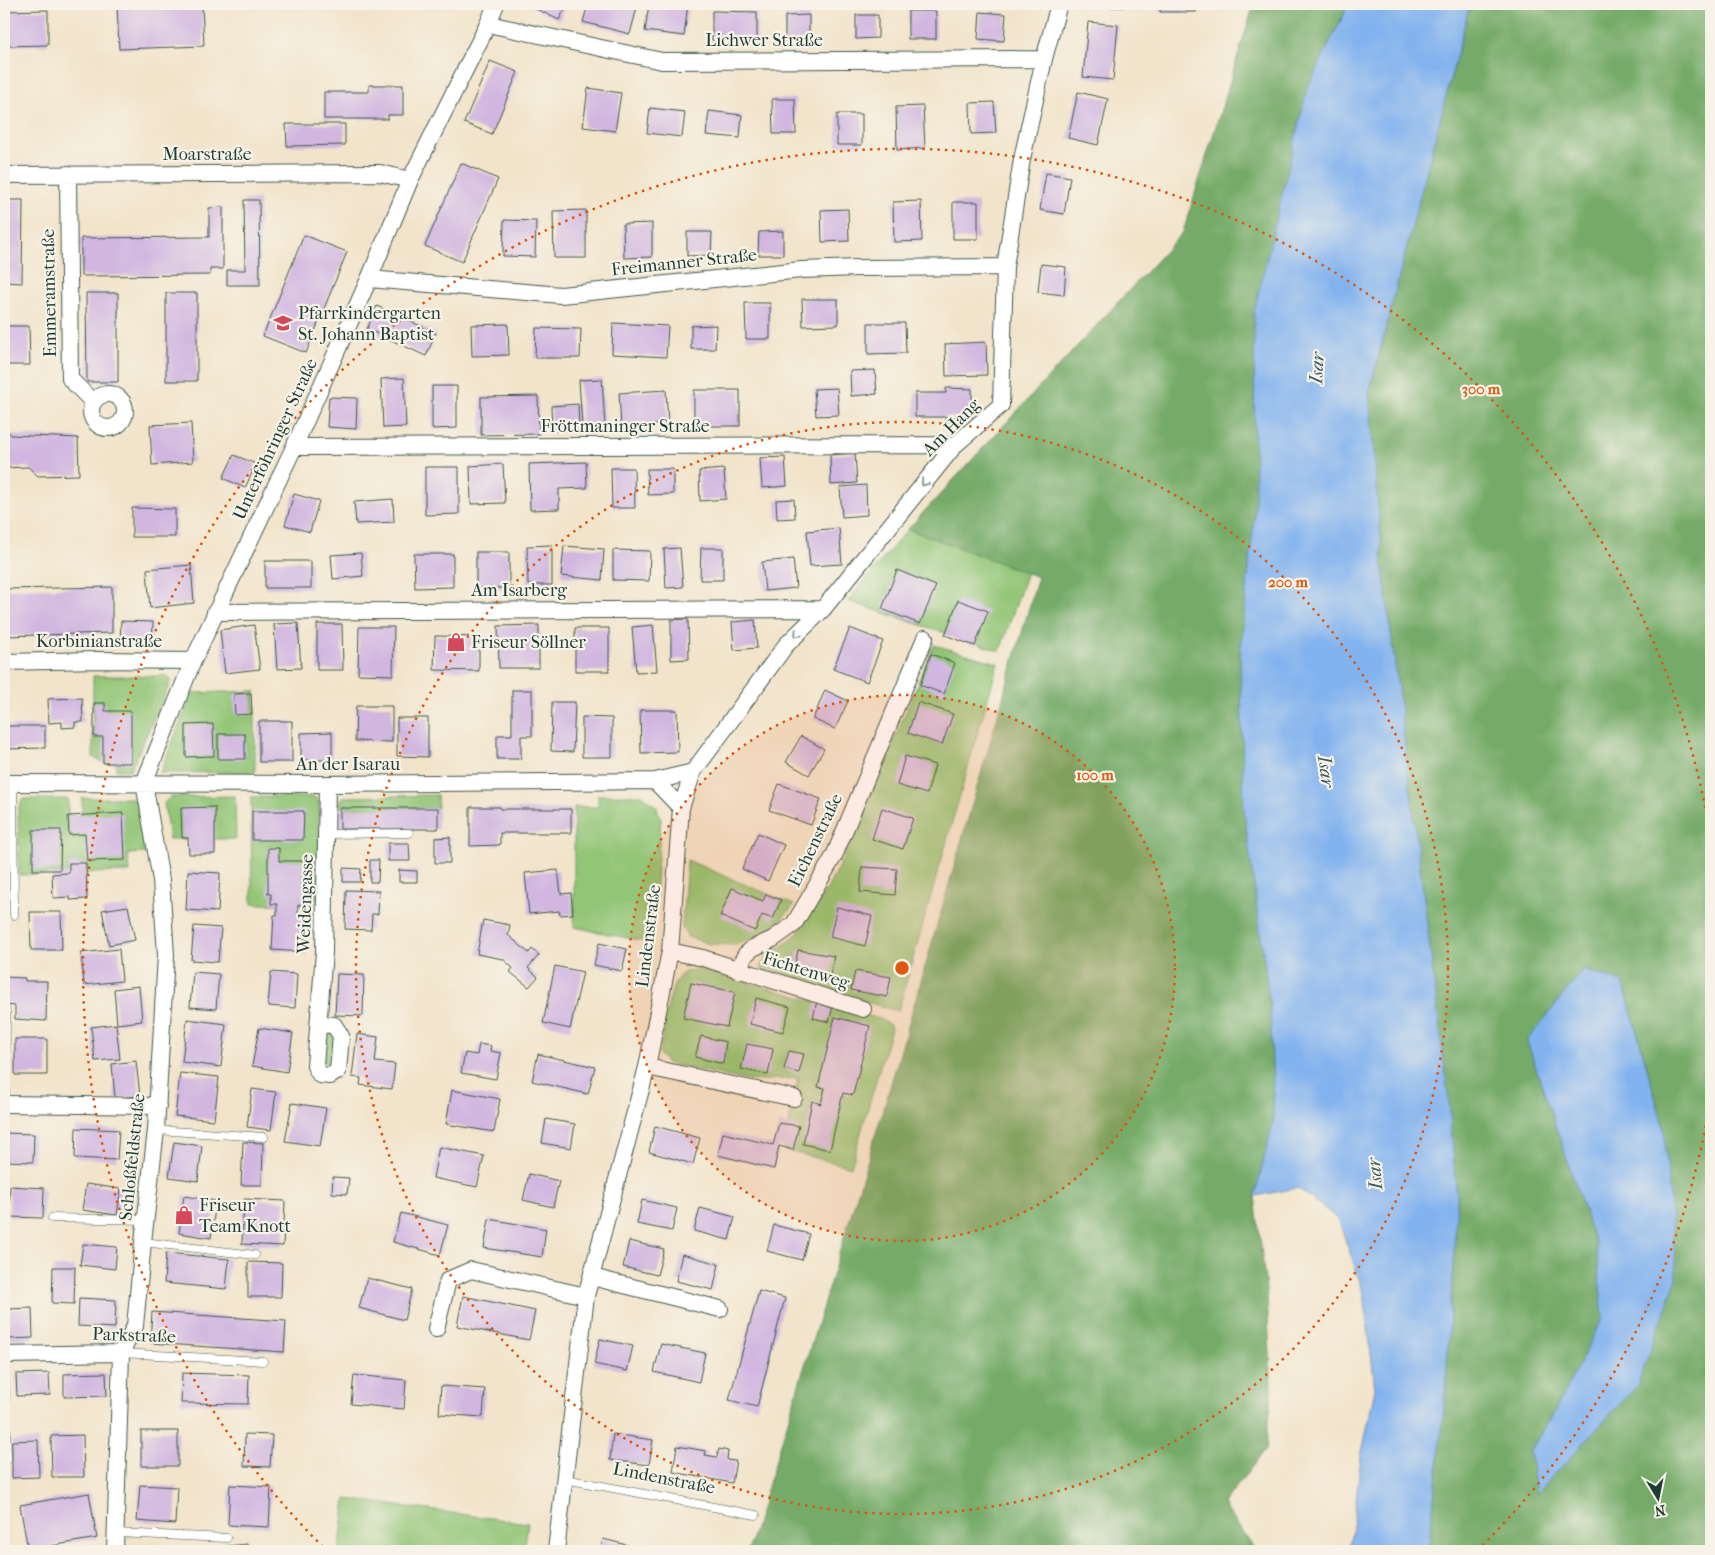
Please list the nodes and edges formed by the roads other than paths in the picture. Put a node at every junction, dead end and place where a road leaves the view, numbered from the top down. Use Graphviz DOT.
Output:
graph roads {
  1 [pos="496,4"];
  2 [pos="1059,4"];
  3 [pos="488,24"];
  4 [pos="1044,59"];
  5 [pos="4,174"];
  6 [pos="68,174"];
  7 [pos="410,180"];
  8 [pos="1005,267"];
  9 [pos="369,279"];
  10 [pos="93,402"];
  11 [pos="955,445"];
  12 [pos="294,447"];
  13 [pos="823,608"];
  14 [pos="215,612"];
  15 [pos="925,638"];
  16 [pos="193,661"];
  17 [pos="4,662"];
  18 [pos="693,772"];
  19 [pos="655,781"];
  20 [pos="144,783"];
  21 [pos="8,784"];
  22 [pos="327,784"];
  23 [pos="681,808"];
  24 [pos="410,833"];
  25 [pos="327,834"];
  26 [pos="14,914"];
  27 [pos="670,951"];
  28 [pos="737,970"];
  29 [pos="863,1009"];
  30 [pos="6,1011"];
  31 [pos="318,1024"];
  32 [pos="646,1067"];
  33 [pos="794,1098"];
  34 [pos="4,1104"];
  35 [pos="158,1106"];
  36 [pos="156,1130"];
  37 [pos="264,1137"];
  38 [pos="52,1218"];
  39 [pos="146,1220"];
  40 [pos="143,1242"];
  41 [pos="255,1255"];
  42 [pos="592,1276"];
  43 [pos="586,1296"];
  44 [pos="720,1309"];
  45 [pos="436,1329"];
  46 [pos="121,1353"];
  47 [pos="4,1355"];
  48 [pos="263,1361"];
  49 [pos="7,1460"];
  50 [pos="565,1479"];
  51 [pos="756,1515"];
  52 [pos="116,1533"];
  53 [pos="227,1538"];
  54 [pos="113,1551"];
  55 [pos="556,1551"];
  1 -- 3 [label="street, Unterföhringer Straße"];
  2 -- 4 [label="street, Am Hang"];
  3 -- 4 [label="street, Lichwer Straße"];
  3 -- 7 [label="street, Unterföhringer Straße"];
  4 -- 8 [label="street, Am Hang"];
  5 -- 6 [label="street, Moarstraße"];
  6 -- 7 [label="street, Moarstraße"];
  6 -- 10 [label="street, Emmeramstraße"];
  7 -- 9 [label="street, Unterföhringer Straße"];
  8 -- 9 [label="street, Freimanner Straße"];
  8 -- 11 [label="street, Am Hang"];
  9 -- 12 [label="street, Unterföhringer Straße"];
  11 -- 12 [label="street, Fröttmaninger Straße"];
  11 -- 13 [label="street, Am Hang, one-way"];
  12 -- 14 [label="street, Unterföhringer Straße"];
  13 -- 14 [label="street, Am Isarberg"];
  13 -- 18 [label="street, Am Hang, one-way"];
  14 -- 16 [label="street, Unterföhringer Straße"];
  15 -- 28 [label="street, Eichenstraße"];
  16 -- 17 [label="street, Korbinianstraße"];
  16 -- 20 [label="street, Unterföhringer Straße"];
  18 -- 19 [label="street"];
  18 -- 23 [label="street, Am Hang"];
  19 -- 22 [label="street, An der Isarau"];
  19 -- 23 [label="street"];
  20 -- 21 [label="street, An der Isarau"];
  20 -- 22 [label="street, An der Isarau"];
  20 -- 35 [label="street, Schloßfeldstraße"];
  21 -- 26 [label="lane"];
  22 -- 25 [label="street, Weidengasse"];
  23 -- 27 [label="street, Lindenstraße"];
  24 -- 25 [label="lane"];
  25 -- 31 [label="street, Weidengasse"];
  27 -- 28 [label="street"];
  27 -- 32 [label="street, Lindenstraße"];
  28 -- 29 [label="street, Fichtenweg"];
  30 -- 34 [label="lane"];
  32 -- 33 [label="street"];
  32 -- 42 [label="street, Lindenstraße"];
  34 -- 35 [label="street"];
  35 -- 36 [label="street, Schloßfeldstraße"];
  36 -- 37 [label="lane"];
  36 -- 39 [label="street, Schloßfeldstraße"];
  38 -- 39 [label="lane"];
  39 -- 40 [label="street, Schloßfeldstraße"];
  40 -- 41 [label="lane"];
  40 -- 46 [label="street, Schloßfeldstraße"];
  42 -- 43 [label="street, Lindenstraße"];
  42 -- 44 [label="street"];
  43 -- 45 [label="street"];
  43 -- 50 [label="street, Lindenstraße"];
  46 -- 47 [label="street, Parkstraße"];
  46 -- 48 [label="lane, Parkstraße"];
  46 -- 52 [label="street, Schloßfeldstraße"];
  47 -- 49 [label="lane"];
  50 -- 51 [label="lane, Lindenstraße"];
  50 -- 55 [label="street, Lindenstraße"];
  52 -- 53 [label="lane"];
  52 -- 54 [label="street, Schloßfeldstraße"];
}
